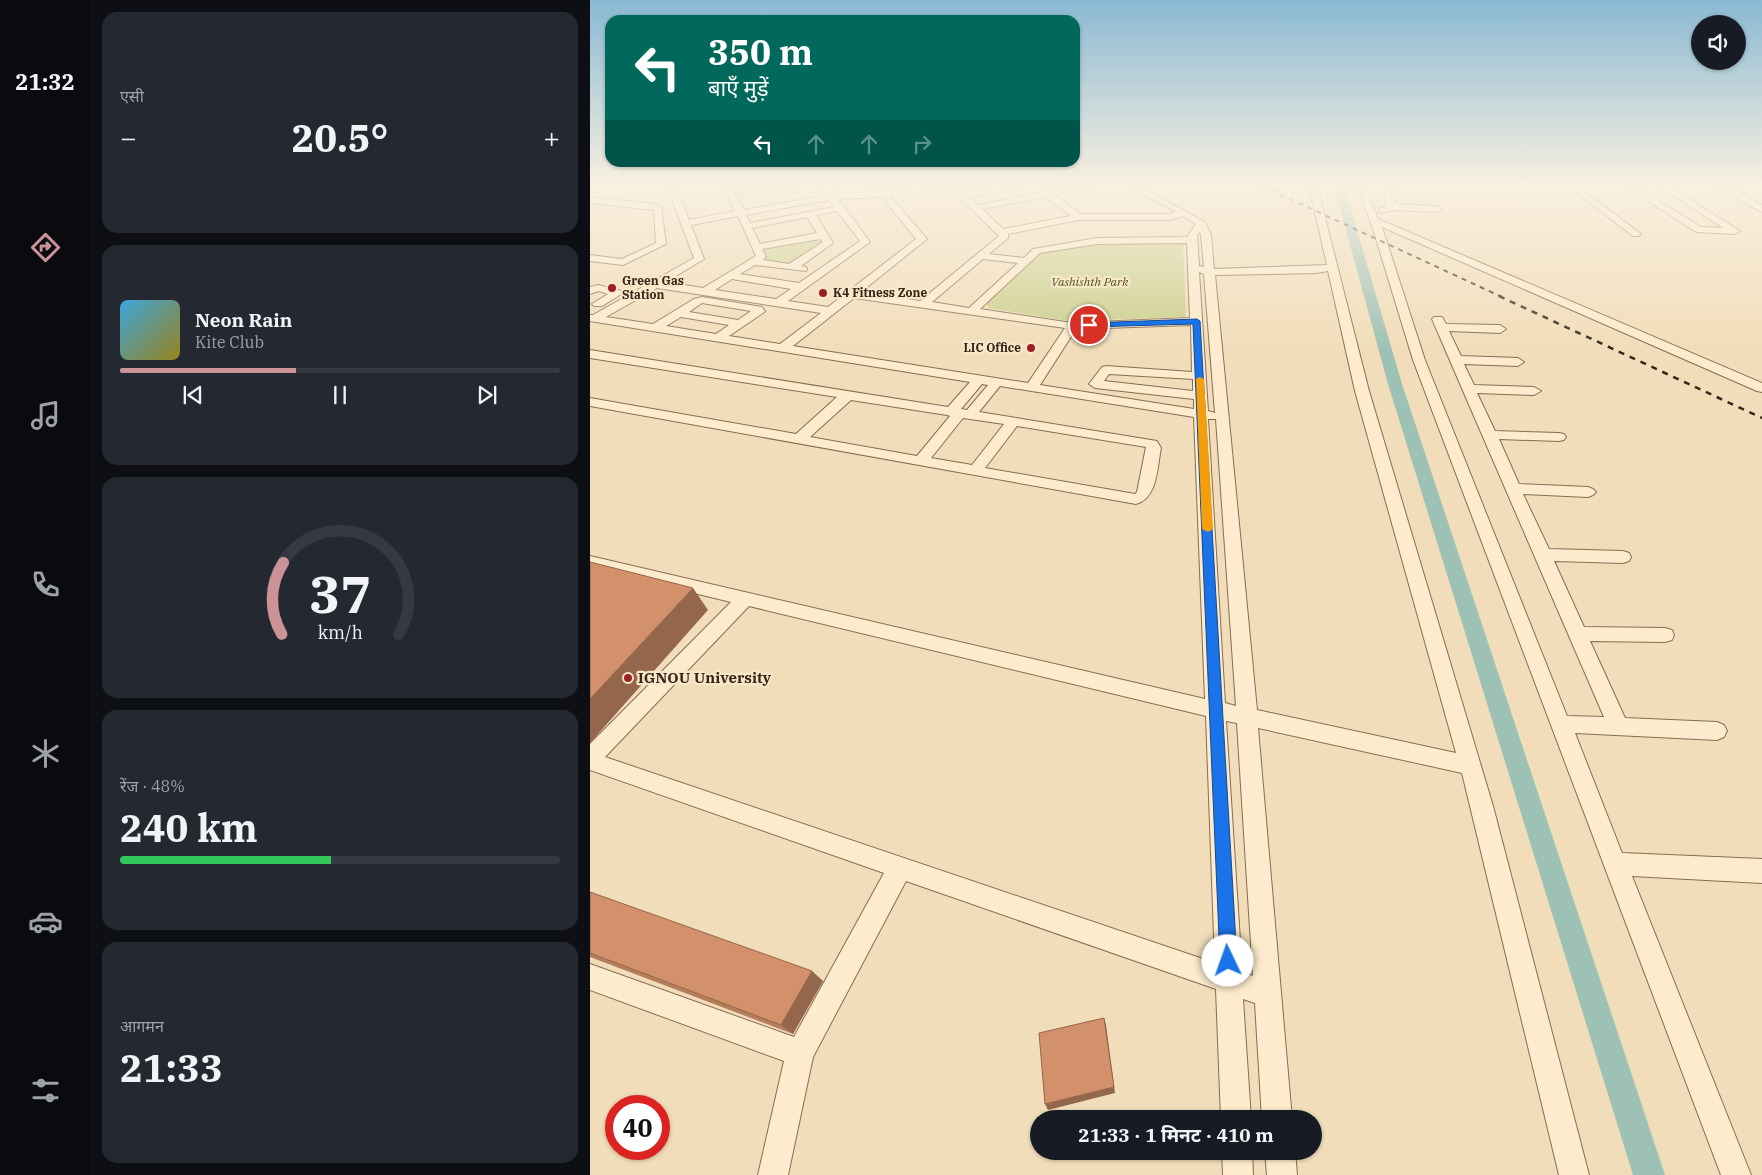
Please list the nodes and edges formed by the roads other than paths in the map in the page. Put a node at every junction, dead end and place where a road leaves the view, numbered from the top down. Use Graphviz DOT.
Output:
graph roads {
  1 [pos="661,241"];
  2 [pos="692,241"];
  3 [pos="756,241"];
  4 [pos="794,241"];
  5 [pos="827,241"];
  6 [pos="864,241"];
  7 [pos="920,241"];
  8 [pos="999,241"];
  9 [pos="1099,241"];
  10 [pos="1206,241"];
  11 [pos="1327,241"];
  12 [pos="1381,241"];
  13 [pos="1429,241"];
  14 [pos="757,248"];
  15 [pos="982,256"];
  16 [pos="590,258"];
  17 [pos="1026,261"];
  18 [pos="754,262"];
  19 [pos="792,267"];
  20 [pos="1333,267"];
  21 [pos="1204,269"];
  22 [pos="822,272"];
  23 [pos="730,276"];
  24 [pos="655,284"];
  25 [pos="802,287"];
  26 [pos="590,291"];
  27 [pos="704,292"];
  28 [pos="852,294"];
  29 [pos="778,303"];
  30 [pos="923,304"];
  31 [pos="830,311"];
  32 [pos="972,311"];
  33 [pos="678,314"];
  34 [pos="592,315"];
  35 [pos="1197,321"];
  36 [pos="741,324"];
  37 [pos="1072,326"];
  38 [pos="655,328"];
  39 [pos="1500,329"];
  40 [pos="718,338"];
  41 [pos="783,348"];
  42 [pos="590,354"];
  43 [pos="1456,360"];
  44 [pos="1518,362"];
  45 [pos="1200,376"];
  46 [pos="979,379"];
  47 [pos="997,382"];
  48 [pos="1032,387"];
  49 [pos="1762,388"];
  50 [pos="1469,390"];
  51 [pos="1534,391"];
  52 [pos="847,396"];
  53 [pos="590,402"];
  54 [pos="1201,406"];
  55 [pos="961,413"];
  56 [pos="1223,418"];
  57 [pos="1013,422"];
  58 [pos="1490,435"];
  59 [pos="1559,437"];
  60 [pos="799,439"];
  61 [pos="921,461"];
  62 [pos="975,471"];
  63 [pos="1514,489"];
  64 [pos="1588,492"];
  65 [pos="1543,555"];
  66 [pos="1623,557"];
  67 [pos="590,562"];
  68 [pos="746,598"];
  69 [pos="1578,634"];
  70 [pos="1665,635"];
  71 [pos="1216,710"];
  72 [pos="1247,717"];
  73 [pos="1561,724"];
  74 [pos="1619,727"];
  75 [pos="1717,731"];
  76 [pos="590,760"];
  77 [pos="1470,765"];
  78 [pos="1615,864"];
  79 [pos="900,868"];
  80 [pos="1762,872"];
  81 [pos="590,977"];
  82 [pos="1229,981"];
  83 [pos="1268,994"];
  84 [pos="800,1053"];
  85 [pos="1236,1110"];
  86 [pos="1276,1110"];
  87 [pos="1237,1160"];
  88 [pos="1281,1160"];
  89 [pos="773,1175"];
  90 [pos="1238,1175"];
  91 [pos="1282,1175"];
  92 [pos="1574,1175"];
  93 [pos="1736,1175"];
  1 -- 16 [label="street"];
  2 -- 24 [label="street"];
  3 -- 14 [label="street"];
  4 -- 14 [label="street"];
  5 -- 19 [label="street"];
  6 -- 22 [label="street"];
  7 -- 28 [label="street"];
  8 -- 15 [label="street"];
  9 -- 17 [label="street"];
  10 -- 21 [label="street"];
  11 -- 20 [label="street"];
  12 -- 73 [label="street"];
  13 -- 49 [label="street"];
  14 -- 18 [label="street"];
  15 -- 17 [label="street"];
  15 -- 30 [label="street"];
  17 -- 32 [label="street"];
  18 -- 19 [label="street"];
  18 -- 23 [label="street"];
  19 -- 22 [label="street"];
  20 -- 21 [label="street"];
  20 -- 77 [label="street"];
  21 -- 35 [label="street"];
  21 -- 56 [label="street"];
  22 -- 25 [label="street"];
  23 -- 25 [label="street"];
  23 -- 27 [label="street"];
  24 -- 27 [label="street"];
  24 -- 34 [label="street"];
  25 -- 29 [label="street"];
  26 -- 34 [label="street"];
  27 -- 29 [label="street"];
  28 -- 30 [label="street"];
  28 -- 31 [label="street"];
  29 -- 31 [label="street"];
  30 -- 32 [label="street"];
  31 -- 41 [label="street"];
  32 -- 37 [label="street"];
  33 -- 36 [label="street"];
  33 -- 36 [label="street"];
  33 -- 38 [label="street"];
  34 -- 38 [label="street"];
  35 -- 37 [label="street"];
  35 -- 45 [label="street"];
  36 -- 40 [label="street"];
  37 -- 48 [label="street"];
  38 -- 40 [label="street"];
  39 -- 43 [label="street"];
  40 -- 41 [label="street"];
  41 -- 46 [label="street"];
  42 -- 52 [label="street"];
  43 -- 44 [label="street"];
  43 -- 50 [label="street"];
  45 -- 54 [label="street"];
  45 -- 54 [label="street"];
  46 -- 47 [label="street"];
  46 -- 55 [label="street"];
  47 -- 48 [label="street"];
  47 -- 55 [label="street"];
  48 -- 54 [label="street"];
  50 -- 51 [label="street"];
  50 -- 58 [label="street"];
  52 -- 55 [label="street"];
  52 -- 60 [label="street"];
  53 -- 60 [label="street"];
  54 -- 56 [label="street"];
  54 -- 71 [label="street"];
  55 -- 57 [label="street"];
  55 -- 61 [label="street"];
  56 -- 72 [label="street"];
  57 -- 62 [label="street"];
  57 -- 62 [label="street"];
  58 -- 59 [label="street"];
  58 -- 63 [label="street"];
  60 -- 61 [label="street"];
  61 -- 62 [label="street"];
  63 -- 64 [label="street"];
  63 -- 65 [label="street"];
  65 -- 66 [label="street"];
  65 -- 69 [label="street"];
  67 -- 68 [label="street"];
  68 -- 71 [label="street"];
  68 -- 76 [label="street"];
  69 -- 70 [label="street"];
  69 -- 74 [label="street"];
  71 -- 72 [label="street"];
  71 -- 82 [label="street"];
  72 -- 77 [label="street"];
  72 -- 83 [label="street"];
  73 -- 74 [label="street"];
  73 -- 78 [label="street"];
  74 -- 75 [label="street"];
  76 -- 79 [label="street"];
  77 -- 92 [label="street"];
  78 -- 80 [label="street"];
  78 -- 93 [label="street"];
  79 -- 82 [label="street"];
  79 -- 84 [label="street"];
  81 -- 84 [label="street"];
  82 -- 83 [label="street"];
  82 -- 85 [label="street"];
  83 -- 86 [label="street"];
  84 -- 89 [label="street"];
  87 -- 90 [label="street"];
  88 -- 91 [label="street"];
}
